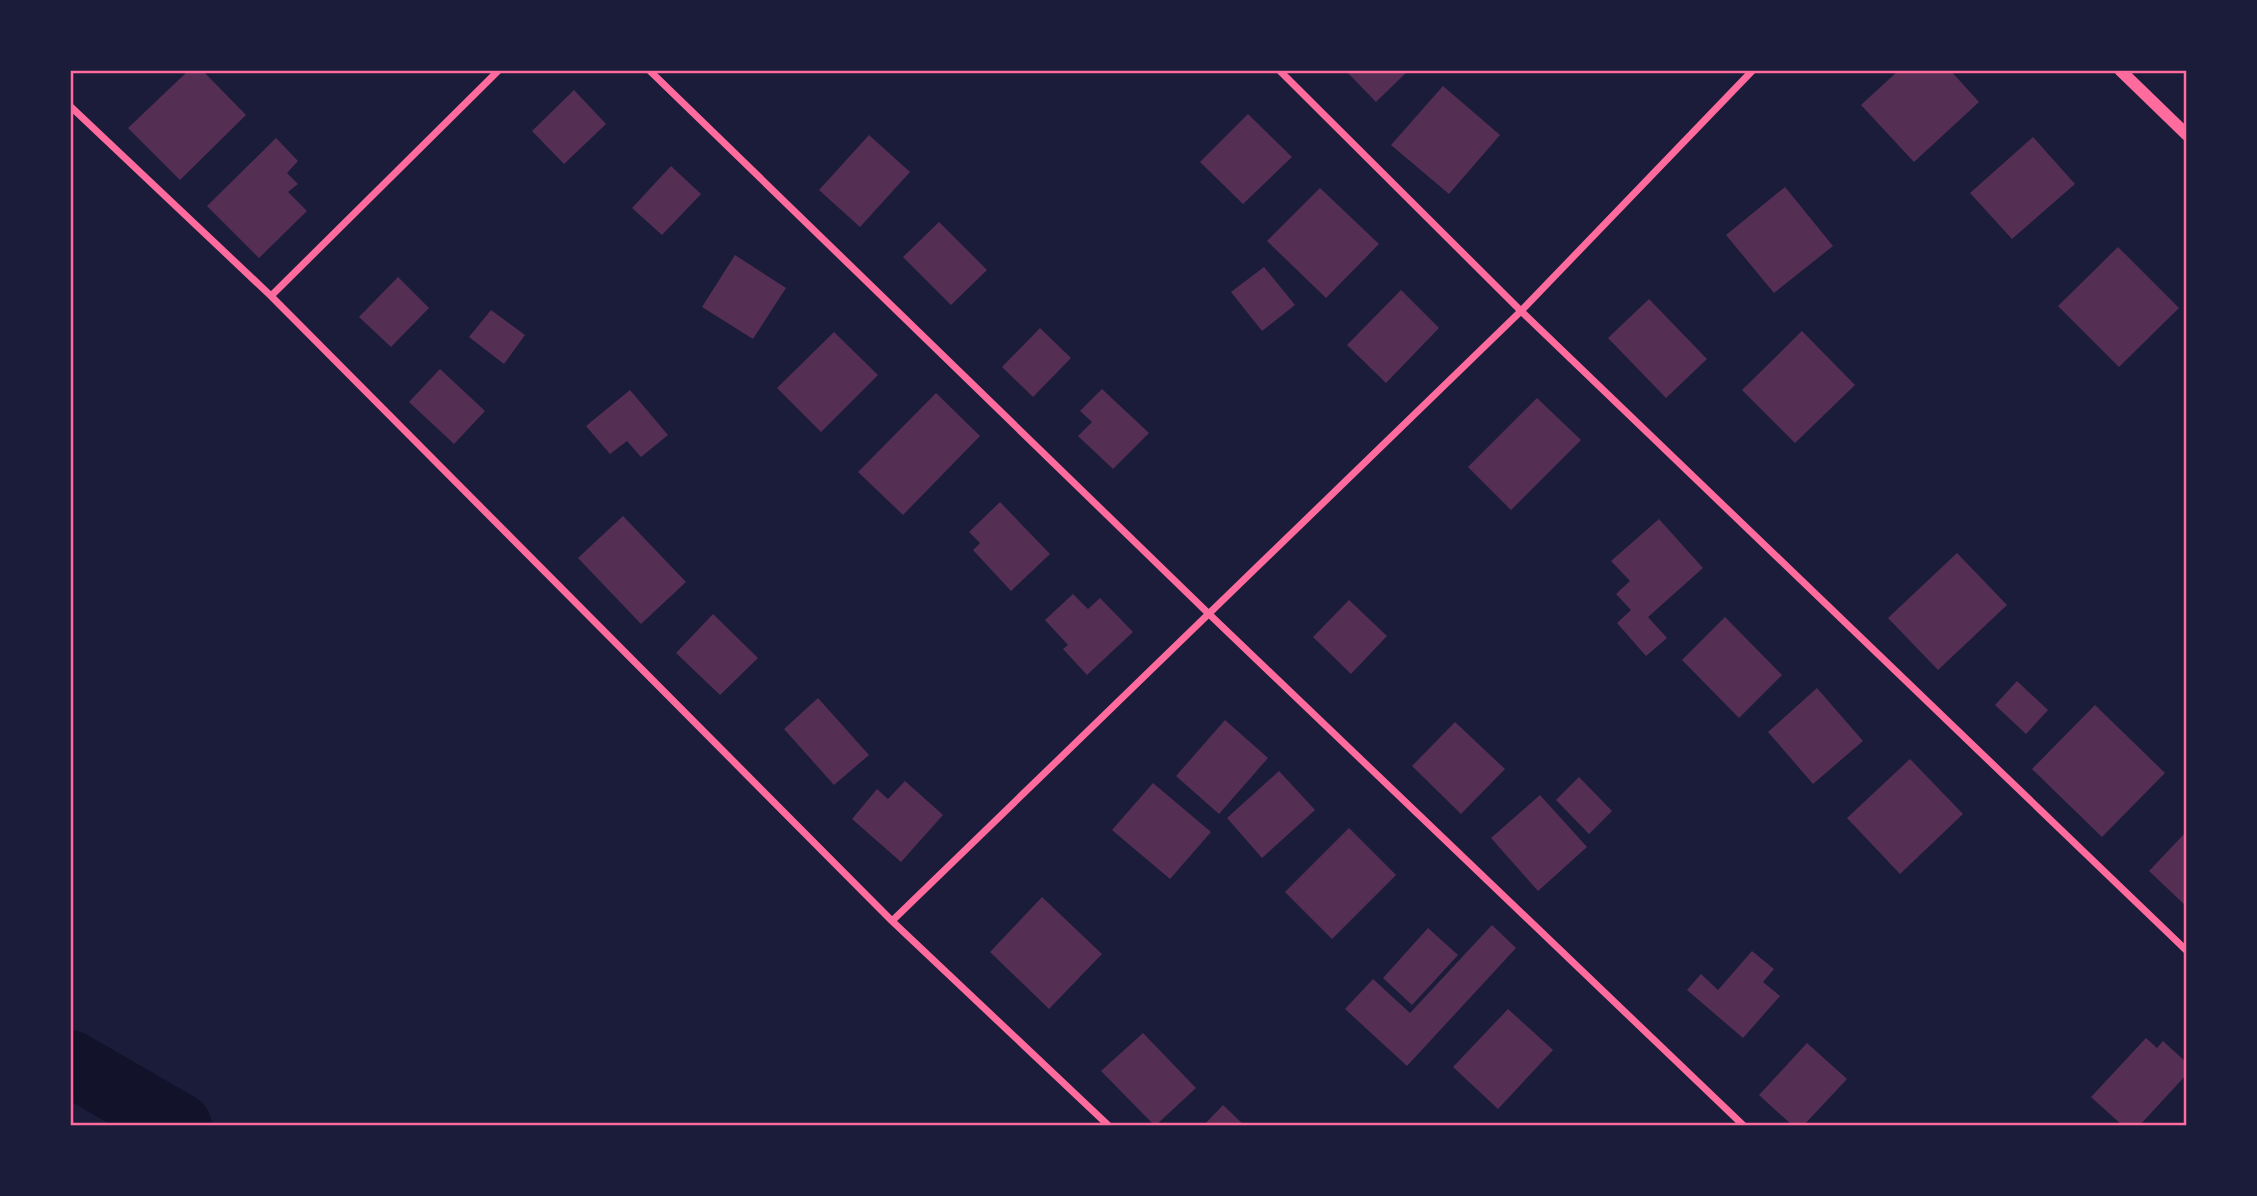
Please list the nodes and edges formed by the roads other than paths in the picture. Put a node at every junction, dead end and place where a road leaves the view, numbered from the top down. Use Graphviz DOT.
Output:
graph roads {
  1 [pos="499,70"];
  2 [pos="649,70"];
  3 [pos="1279,70"];
  4 [pos="1753,70"];
  5 [pos="2120,70"];
  6 [pos="70,106"];
  7 [pos="2187,135"];
  8 [pos="271,296"];
  9 [pos="1521,312"];
  10 [pos="1209,614"];
  11 [pos="892,921"];
  12 [pos="2187,951"];
  13 [pos="1109,1126"];
  14 [pos="1744,1126"];
  1 -- 8 [label="street"];
  2 -- 10 [label="street"];
  3 -- 9 [label="street"];
  4 -- 9 [label="street"];
  5 -- 7 [label="street"];
  6 -- 8 [label="street"];
  8 -- 11 [label="street"];
  9 -- 10 [label="street"];
  9 -- 12 [label="street"];
  10 -- 11 [label="street"];
  10 -- 14 [label="street"];
  11 -- 13 [label="street"];
}
